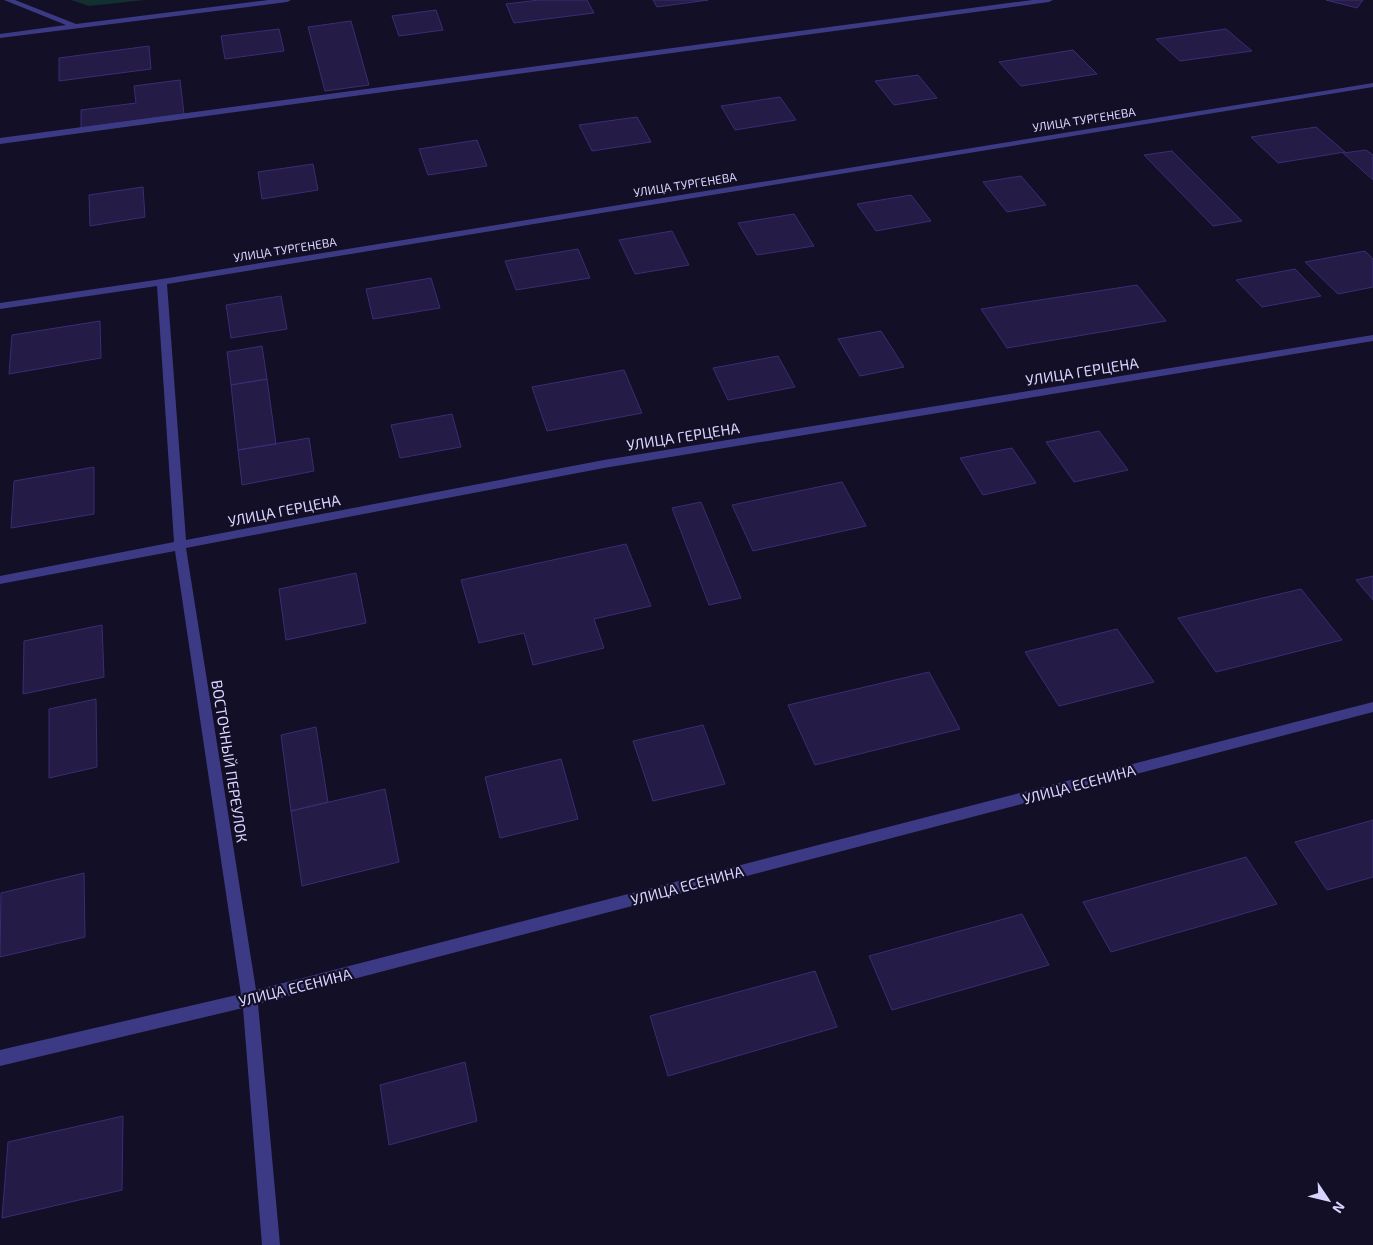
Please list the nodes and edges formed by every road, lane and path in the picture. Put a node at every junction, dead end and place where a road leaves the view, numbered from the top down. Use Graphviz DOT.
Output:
graph roads {
  1 [pos="8,0"];
  2 [pos="287,0"];
  3 [pos="1049,0"];
  4 [pos="76,27"];
  5 [pos="0,36"];
  6 [pos="1373,84"];
  7 [pos="0,141"];
  8 [pos="162,282"];
  9 [pos="0,306"];
  10 [pos="1373,338"];
  11 [pos="180,545"];
  12 [pos="0,580"];
  13 [pos="1373,707"];
  14 [pos="250,999"];
  15 [pos="0,1058"];
  16 [pos="271,1245"];
  1 -- 4 [label="street"];
  2 -- 4 [label="street"];
  3 -- 7 [label="street"];
  4 -- 5 [label="street"];
  6 -- 8 [label="street, УЛИЦА ТУРГЕНЕВА"];
  8 -- 9 [label="street, УЛИЦА ТУРГЕНЕВА"];
  8 -- 11 [label="street, ВОСТОЧНЫЙ ПЕРЕУЛОК"];
  10 -- 11 [label="street, УЛИЦА ГЕРЦЕНА"];
  11 -- 12 [label="street, УЛИЦА ГЕРЦЕНА"];
  11 -- 14 [label="street, ВОСТОЧНЫЙ ПЕРЕУЛОК"];
  13 -- 14 [label="street, УЛИЦА ЕСЕНИНА"];
  14 -- 15 [label="street, УЛИЦА ЕСЕНИНА"];
  14 -- 16 [label="street, ВОСТОЧНЫЙ ПЕРЕУЛОК"];
}
